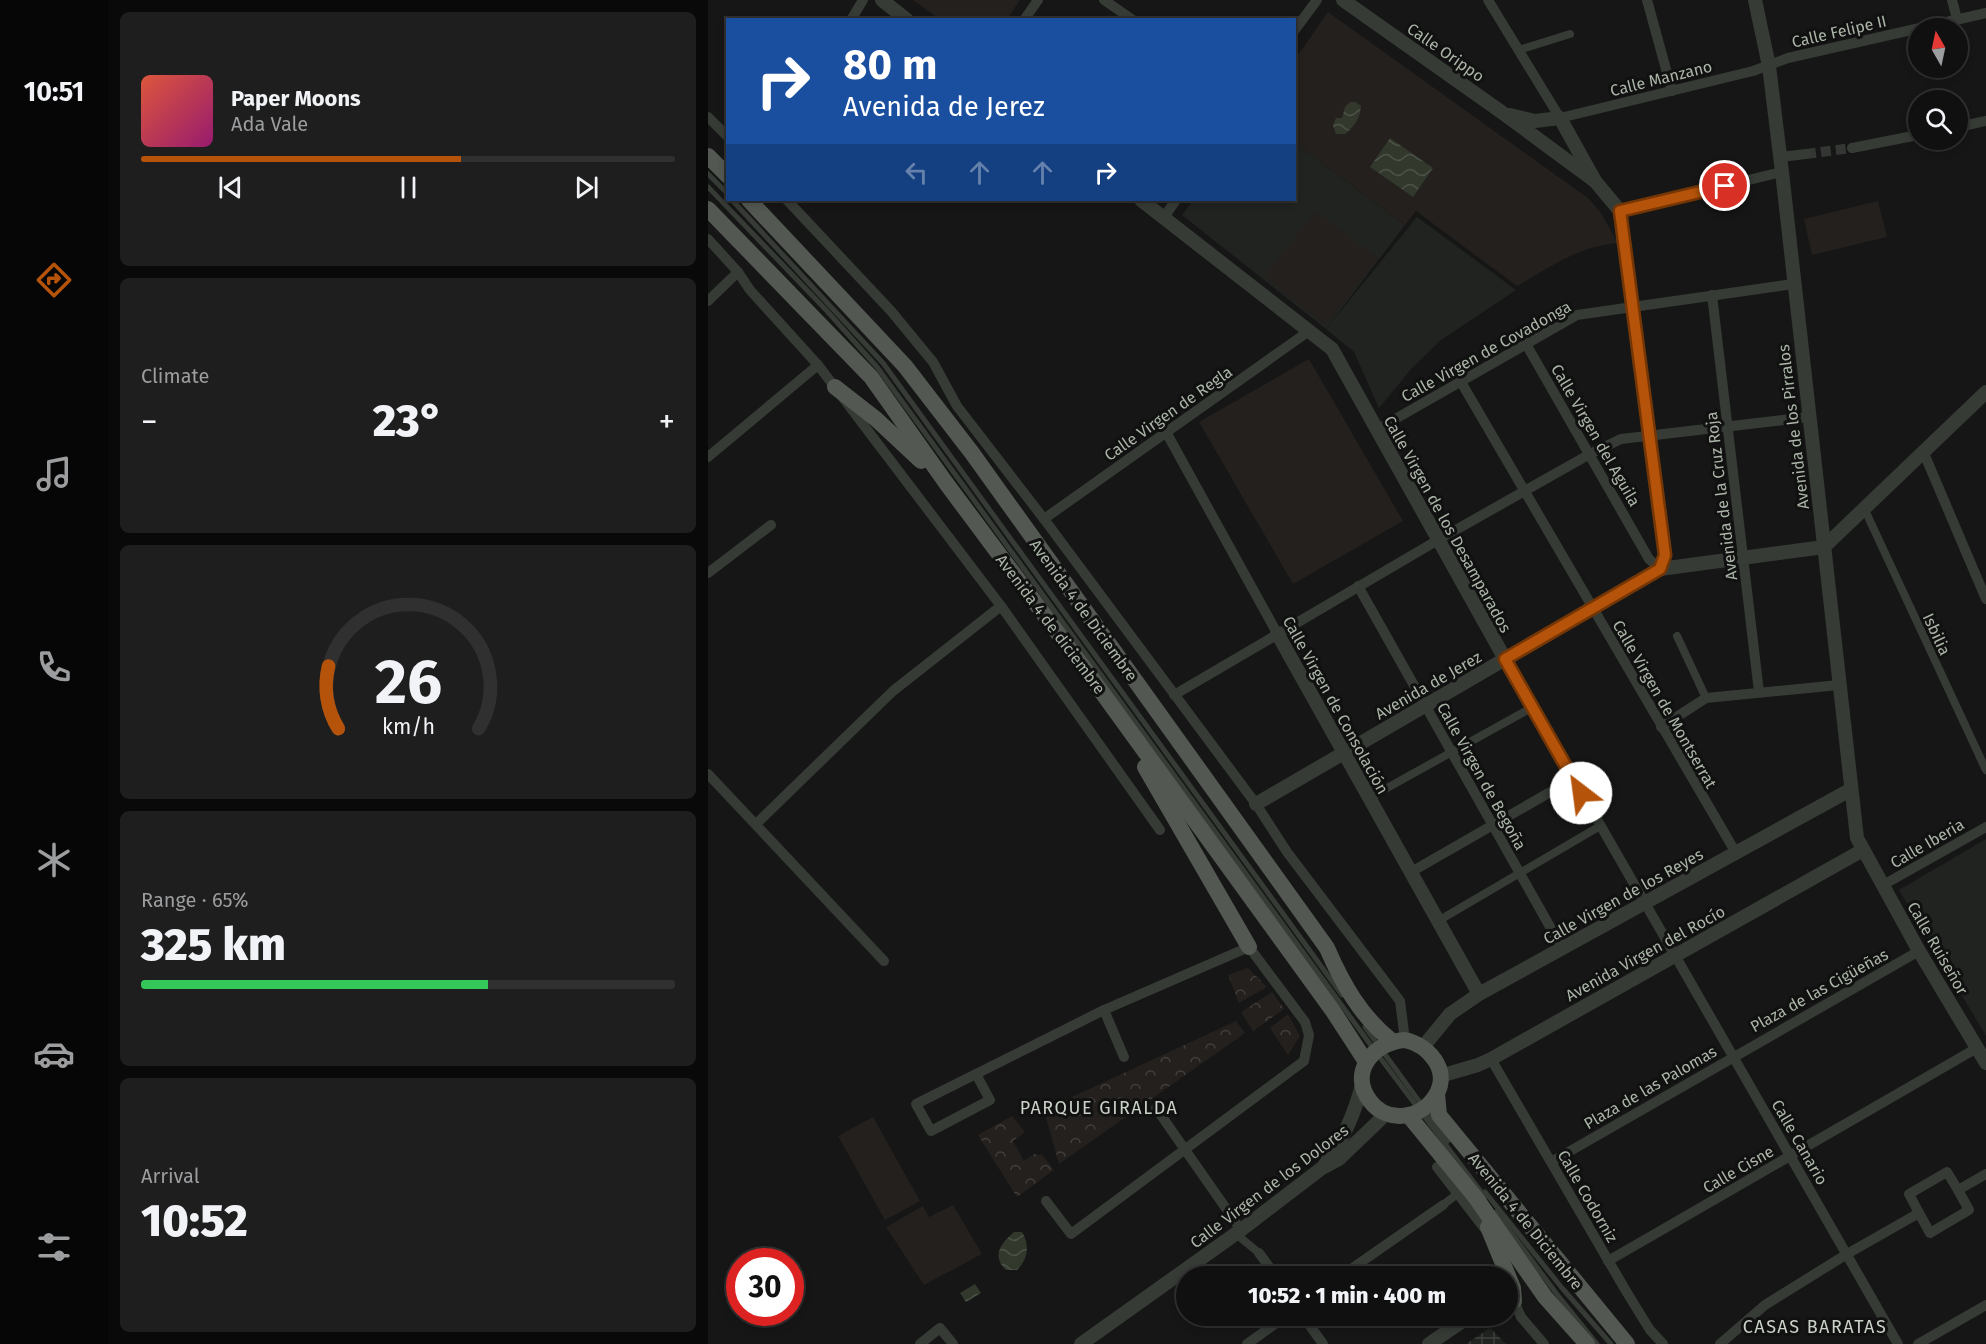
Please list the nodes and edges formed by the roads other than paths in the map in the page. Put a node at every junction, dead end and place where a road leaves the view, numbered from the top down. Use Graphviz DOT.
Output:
graph roads {
  1 [pos="863,0"];
  2 [pos="882,0"];
  3 [pos="1038,0"];
  4 [pos="1104,0"];
  5 [pos="1317,0"];
  6 [pos="1343,0"];
  7 [pos="1488,0"];
  8 [pos="1647,0"];
  9 [pos="1755,0"];
  10 [pos="1952,0"];
  11 [pos="1986,13"];
  12 [pos="852,18"];
  13 [pos="904,18"];
  14 [pos="1025,18"];
  15 [pos="1130,18"];
  16 [pos="1957,18"];
  17 [pos="1962,18"];
  18 [pos="1296,28"];
  19 [pos="1908,30"];
  20 [pos="1570,34"];
  21 [pos="1519,50"];
  22 [pos="1769,66"];
  23 [pos="1672,91"];
  24 [pos="1500,111"];
  25 [pos="708,117"];
  26 [pos="1560,118"];
  27 [pos="1543,120"];
  28 [pos="1986,121"];
  29 [pos="1968,124"];
  30 [pos="726,135"];
  31 [pos="1908,137"];
  32 [pos="1537,140"];
  33 [pos="1852,148"];
  34 [pos="1806,154"];
  35 [pos="708,156"];
  36 [pos="1780,157"];
  37 [pos="1782,172"];
  38 [pos="708,174"];
  39 [pos="726,174"];
  40 [pos="1595,181"];
  41 [pos="708,187"];
  42 [pos="726,192"];
  43 [pos="733,201"];
  44 [pos="750,201"];
  45 [pos="788,201"];
  46 [pos="1142,201"];
  47 [pos="1175,201"];
  48 [pos="708,209"];
  49 [pos="1620,211"];
  50 [pos="1164,217"];
  51 [pos="708,239"];
  52 [pos="738,272"];
  53 [pos="1793,284"];
  54 [pos="1712,296"];
  55 [pos="708,301"];
  56 [pos="1634,307"];
  57 [pos="1309,331"];
  58 [pos="1527,344"];
  59 [pos="819,365"];
  60 [pos="1461,382"];
  61 [pos="835,387"];
  62 [pos="1986,392"];
  63 [pos="1809,417"];
  64 [pos="1728,426"];
  65 [pos="1376,430"];
  66 [pos="1166,432"];
  67 [pos="1651,435"];
  68 [pos="1923,451"];
  69 [pos="1590,454"];
  70 [pos="708,457"];
  71 [pos="947,485"];
  72 [pos="1525,491"];
  73 [pos="1864,508"];
  74 [pos="1044,519"];
  75 [pos="771,525"];
  76 [pos="1438,540"];
  77 [pos="1824,547"];
  78 [pos="1743,558"];
  79 [pos="1660,569"];
  80 [pos="708,573"];
  81 [pos="1982,576"];
  82 [pos="1358,586"];
  83 [pos="1986,599"];
  84 [pos="1001,606"];
  85 [pos="1592,609"];
  86 [pos="1277,633"];
  87 [pos="1677,636"];
  88 [pos="1505,659"];
  89 [pos="1839,685"];
  90 [pos="1101,691"];
  91 [pos="1759,692"];
  92 [pos="1174,695"];
  93 [pos="1706,698"];
  94 [pos="1425,706"];
  95 [pos="1533,707"];
  96 [pos="1661,727"];
  97 [pos="1344,753"];
  98 [pos="1452,753"];
  99 [pos="1986,770"];
  100 [pos="708,774"];
  101 [pos="1573,779"];
  102 [pos="1851,790"];
  103 [pos="1370,798"];
  104 [pos="1256,804"];
  105 [pos="756,824"];
  106 [pos="1492,825"];
  107 [pos="1600,826"];
  108 [pos="1986,827"];
  109 [pos="1160,830"];
  110 [pos="1863,850"];
  111 [pos="1736,853"];
  112 [pos="1411,872"];
  113 [pos="1519,873"];
  114 [pos="1883,885"];
  115 [pos="1644,903"];
  116 [pos="1438,921"];
  117 [pos="1249,947"];
  118 [pos="1562,948"];
  119 [pos="1919,951"];
  120 [pos="1676,955"];
  121 [pos="884,961"];
  122 [pos="1479,994"];
  123 [pos="1104,1010"];
  124 [pos="1423,1047"];
  125 [pos="1384,1048"];
  126 [pos="1977,1048"];
  127 [pos="1734,1056"];
  128 [pos="1124,1057"];
  129 [pos="1491,1059"];
  130 [pos="1986,1063"];
  131 [pos="976,1074"];
  132 [pos="1440,1076"];
  133 [pos="1363,1082"];
  134 [pos="1437,1094"];
  135 [pos="1156,1108"];
  136 [pos="1417,1111"];
  137 [pos="1386,1114"];
  138 [pos="1186,1151"];
  139 [pos="1791,1156"];
  140 [pos="1551,1161"];
  141 [pos="1437,1167"];
  142 [pos="1322,1168"];
  143 [pos="1986,1174"];
  144 [pos="1958,1190"];
  145 [pos="1467,1193"];
  146 [pos="1046,1201"];
  147 [pos="1443,1205"];
  148 [pos="1919,1213"];
  149 [pos="1239,1232"];
  150 [pos="1259,1253"];
  151 [pos="1847,1254"];
  152 [pos="1608,1261"];
  153 [pos="1269,1266"];
  154 [pos="1355,1266"];
  155 [pos="1504,1266"];
  156 [pos="1986,1305"];
  157 [pos="1518,1312"];
  158 [pos="1272,1326"];
  159 [pos="1310,1326"];
  160 [pos="1455,1326"];
  161 [pos="920,1344"];
  162 [pos="952,1344"];
  163 [pos="1081,1344"];
  164 [pos="1246,1344"];
  165 [pos="1323,1344"];
  166 [pos="1429,1344"];
  167 [pos="1544,1344"];
  168 [pos="1587,1344"];
  169 [pos="1597,1344"];
  170 [pos="1611,1344"];
  171 [pos="1627,1344"];
  172 [pos="1663,1344"];
  173 [pos="1720,1344"];
  174 [pos="1899,1344"];
  175 [pos="1918,1344"];
  1 -- 12 [label="street"];
  2 -- 13 [label="street"];
  3 -- 14 [label="street"];
  4 -- 15 [label="street"];
  5 -- 18 [label="street"];
  6 -- 24 [label="street, Calle Orippo"];
  7 -- 21 [label="street"];
  8 -- 23 [label="street"];
  9 -- 22 [label="street, Avenida de los Pirralos"];
  10 -- 16 [label="street"];
  11 -- 17 [label="street, Calle Felipe II"];
  19 -- 22 [label="street, Calle Felipe II"];
  20 -- 21 [label="street"];
  21 -- 26 [label="street"];
  22 -- 23 [label="street, Calle Manzano"];
  22 -- 36 [label="street, Avenida de los Pirralos"];
  23 -- 26 [label="street, Calle Manzano"];
  24 -- 27 [label="street"];
  24 -- 32 [label="street, Calle Orippo"];
  25 -- 30 [label="street"];
  26 -- 27 [label="street"];
  26 -- 40 [label="street"];
  27 -- 32 [label="street"];
  28 -- 29 [label="street"];
  31 -- 33 [label="street"];
  32 -- 40 [label="street, Calle Orippo"];
  34 -- 36 [label="street"];
  35 -- 39 [label="main road"];
  36 -- 37 [label="street, Avenida de los Pirralos"];
  37 -- 49 [label="street"];
  37 -- 53 [label="street, Avenida de los Pirralos"];
  38 -- 42 [label="lane"];
  40 -- 49 [label="street"];
  41 -- 125 [label="lane"];
  43 -- 125 [label="lane"];
  44 -- 125 [label="main road, Avenida 4 de Diciembre"];
  45 -- 74 [label="street"];
  46 -- 50 [label="street, Calle Virgen de los Desamparados"];
  47 -- 50 [label="street"];
  48 -- 71 [label="main road, Avenida 4 de diciembre"];
  49 -- 56 [label="street"];
  50 -- 57 [label="street, Calle Virgen de los Desamparados"];
  51 -- 52 [label="street"];
  52 -- 55 [label="street"];
  52 -- 59 [label="street"];
  53 -- 54 [label="street, Calle Virgen de Covadonga"];
  53 -- 63 [label="street, Avenida de los Pirralos"];
  54 -- 56 [label="street, Calle Virgen de Covadonga"];
  54 -- 64 [label="street, Avenida de la Cruz Roja"];
  56 -- 58 [label="street, Calle Virgen de Covadonga"];
  56 -- 67 [label="street"];
  57 -- 65 [label="street, Calle Virgen de los Desamparados"];
  57 -- 66 [label="street, Calle Virgen de Regla"];
  58 -- 60 [label="street, Calle Virgen de Covadonga"];
  58 -- 69 [label="street, Calle Virgen del Aguila"];
  59 -- 61 [label="street"];
  59 -- 70 [label="street"];
  60 -- 65 [label="street, Calle Virgen de Covadonga"];
  60 -- 72 [label="street, Calle Virgen de Montserrat"];
  61 -- 71 [label="main road"];
  61 -- 84 [label="street"];
  62 -- 68 [label="street"];
  63 -- 64 [label="street"];
  63 -- 77 [label="street, Avenida de los Pirralos"];
  64 -- 67 [label="street"];
  64 -- 78 [label="street, Avenida de la Cruz Roja"];
  65 -- 76 [label="street, Calle Virgen de los Desamparados"];
  66 -- 74 [label="street, Calle Virgen de Regla"];
  66 -- 86 [label="street, Calle Virgen de Consolación"];
  67 -- 69 [label="street"];
  67 -- 79 [label="street"];
  68 -- 73 [label="street"];
  68 -- 81 [label="street"];
  69 -- 72 [label="street"];
  69 -- 79 [label="street, Calle Virgen del Aguila"];
  71 -- 90 [label="main road, Avenida 4 de diciembre"];
  72 -- 76 [label="street"];
  72 -- 85 [label="street, Calle Virgen de Montserrat"];
  73 -- 77 [label="street"];
  73 -- 99 [label="street, Isbilia"];
  74 -- 92 [label="street"];
  75 -- 80 [label="street"];
  76 -- 82 [label="street"];
  76 -- 88 [label="street, Calle Virgen de los Desamparados"];
  77 -- 78 [label="street, Avenida de Jerez"];
  77 -- 89 [label="street, Avenida de los Pirralos"];
  78 -- 79 [label="street, Avenida de Jerez"];
  78 -- 91 [label="street, Avenida de la Cruz Roja"];
  79 -- 85 [label="street, Avenida de Jerez"];
  81 -- 83 [label="street"];
  82 -- 86 [label="street"];
  82 -- 94 [label="street, Calle Virgen de Begoña"];
  84 -- 105 [label="street"];
  84 -- 109 [label="street"];
  85 -- 88 [label="street, Avenida de Jerez"];
  85 -- 96 [label="street, Calle Virgen de Montserrat"];
  86 -- 92 [label="street"];
  86 -- 97 [label="street, Calle Virgen de Consolación"];
  87 -- 93 [label="street"];
  88 -- 94 [label="street, Avenida de Jerez"];
  88 -- 95 [label="street, Calle Virgen de los Desamparados"];
  89 -- 91 [label="street"];
  89 -- 102 [label="street, Avenida de los Pirralos"];
  90 -- 117 [label="main road"];
  90 -- 125 [label="main road, Avenida 4 de diciembre"];
  91 -- 93 [label="street"];
  92 -- 104 [label="street"];
  93 -- 96 [label="street"];
  94 -- 97 [label="street, Avenida de Jerez"];
  94 -- 98 [label="street, Calle Virgen de Begoña"];
  95 -- 98 [label="street"];
  95 -- 101 [label="street, Calle Virgen de los Desamparados"];
  96 -- 111 [label="street, Calle Virgen de Montserrat"];
  97 -- 103 [label="street, Calle Virgen de Consolación"];
  97 -- 104 [label="street, Avenida de Jerez"];
  98 -- 103 [label="street"];
  98 -- 106 [label="street, Calle Virgen de Begoña"];
  100 -- 105 [label="street"];
  101 -- 106 [label="street"];
  101 -- 107 [label="street, Calle Virgen de los Desamparados"];
  102 -- 110 [label="street, Avenida de los Pirralos"];
  102 -- 111 [label="street, Calle Virgen de los Reyes"];
  103 -- 112 [label="street, Calle Virgen de Consolación"];
  104 -- 125 [label="street"];
  105 -- 121 [label="street"];
  106 -- 112 [label="street"];
  106 -- 113 [label="street, Calle Virgen de Begoña"];
  107 -- 113 [label="street"];
  107 -- 115 [label="street, Calle Virgen de los Desamparados"];
  108 -- 114 [label="street, Calle Iberia"];
  110 -- 114 [label="street, Calle Ruiseñor"];
  110 -- 120 [label="street, Avenida Virgen del Rocío"];
  111 -- 115 [label="street, Calle Virgen de los Reyes"];
  112 -- 116 [label="street, Calle Virgen de Consolación"];
  113 -- 116 [label="street"];
  113 -- 118 [label="street, Calle Virgen de Begoña"];
  114 -- 119 [label="street, Calle Ruiseñor"];
  115 -- 118 [label="street, Calle Virgen de los Reyes"];
  115 -- 120 [label="street, Calle Virgen de los Desamparados"];
  116 -- 122 [label="street, Calle Virgen de Consolación"];
  117 -- 123 [label="street"];
  117 -- 138 [label="street"];
  118 -- 122 [label="street, Calle Virgen de los Reyes"];
  119 -- 126 [label="street, Calle Ruiseñor"];
  119 -- 127 [label="street, Plaza de las Cigüeñas"];
  120 -- 127 [label="street, Calle Canario"];
  120 -- 129 [label="street, Avenida Virgen del Rocío"];
  122 -- 124 [label="street, Calle Virgen de los Reyes"];
  123 -- 128 [label="street"];
  123 -- 131 [label="street"];
  124 -- 125 [label="main road"];
  124 -- 132 [label="main road"];
  125 -- 133 [label="main road"];
  125 -- 136 [label="lane"];
  126 -- 130 [label="street, Calle Ruiseñor"];
  126 -- 139 [label="street, Calle Cisne"];
  127 -- 139 [label="street, Calle Canario"];
  127 -- 140 [label="street, Plaza de las Palomas"];
  129 -- 132 [label="street, Avenida Virgen del Rocío"];
  129 -- 140 [label="street, Calle Codorniz"];
  131 -- 131 [label="street"];
  132 -- 134 [label="main road"];
  133 -- 137 [label="main road"];
  133 -- 142 [label="street"];
  134 -- 136 [label="main road"];
  134 -- 171 [label="main road, Avenida 4 de Diciembre"];
  135 -- 138 [label="street"];
  136 -- 137 [label="main road"];
  136 -- 145 [label="main road, Avenida 4 de Diciembre"];
  136 -- 169 [label="lane"];
  136 -- 170 [label="lane"];
  137 -- 142 [label="street, Calle Virgen de los Dolores"];
  138 -- 146 [label="street"];
  138 -- 149 [label="street"];
  139 -- 151 [label="street, Calle Canario"];
  139 -- 152 [label="street, Calle Cisne"];
  140 -- 152 [label="street, Calle Codorniz"];
  141 -- 145 [label="street"];
  142 -- 149 [label="street, Calle Virgen de los Dolores"];
  143 -- 144 [label="street"];
  144 -- 148 [label="street"];
  144 -- 148 [label="street"];
  145 -- 147 [label="street"];
  145 -- 155 [label="main road"];
  145 -- 168 [label="main road, Avenida 4 de Diciembre"];
  147 -- 154 [label="street"];
  148 -- 151 [label="street"];
  149 -- 150 [label="street"];
  149 -- 163 [label="street, Calle Virgen de los Dolores"];
  150 -- 153 [label="street"];
  151 -- 173 [label="street"];
  151 -- 174 [label="street, Calle Canario"];
  152 -- 172 [label="street, Calle Codorniz"];
  156 -- 175 [label="street"];
  157 -- 167 [label="street"];
  158 -- 164 [label="street"];
  159 -- 165 [label="street"];
  160 -- 166 [label="street"];
  161 -- 162 [label="street"];
}
